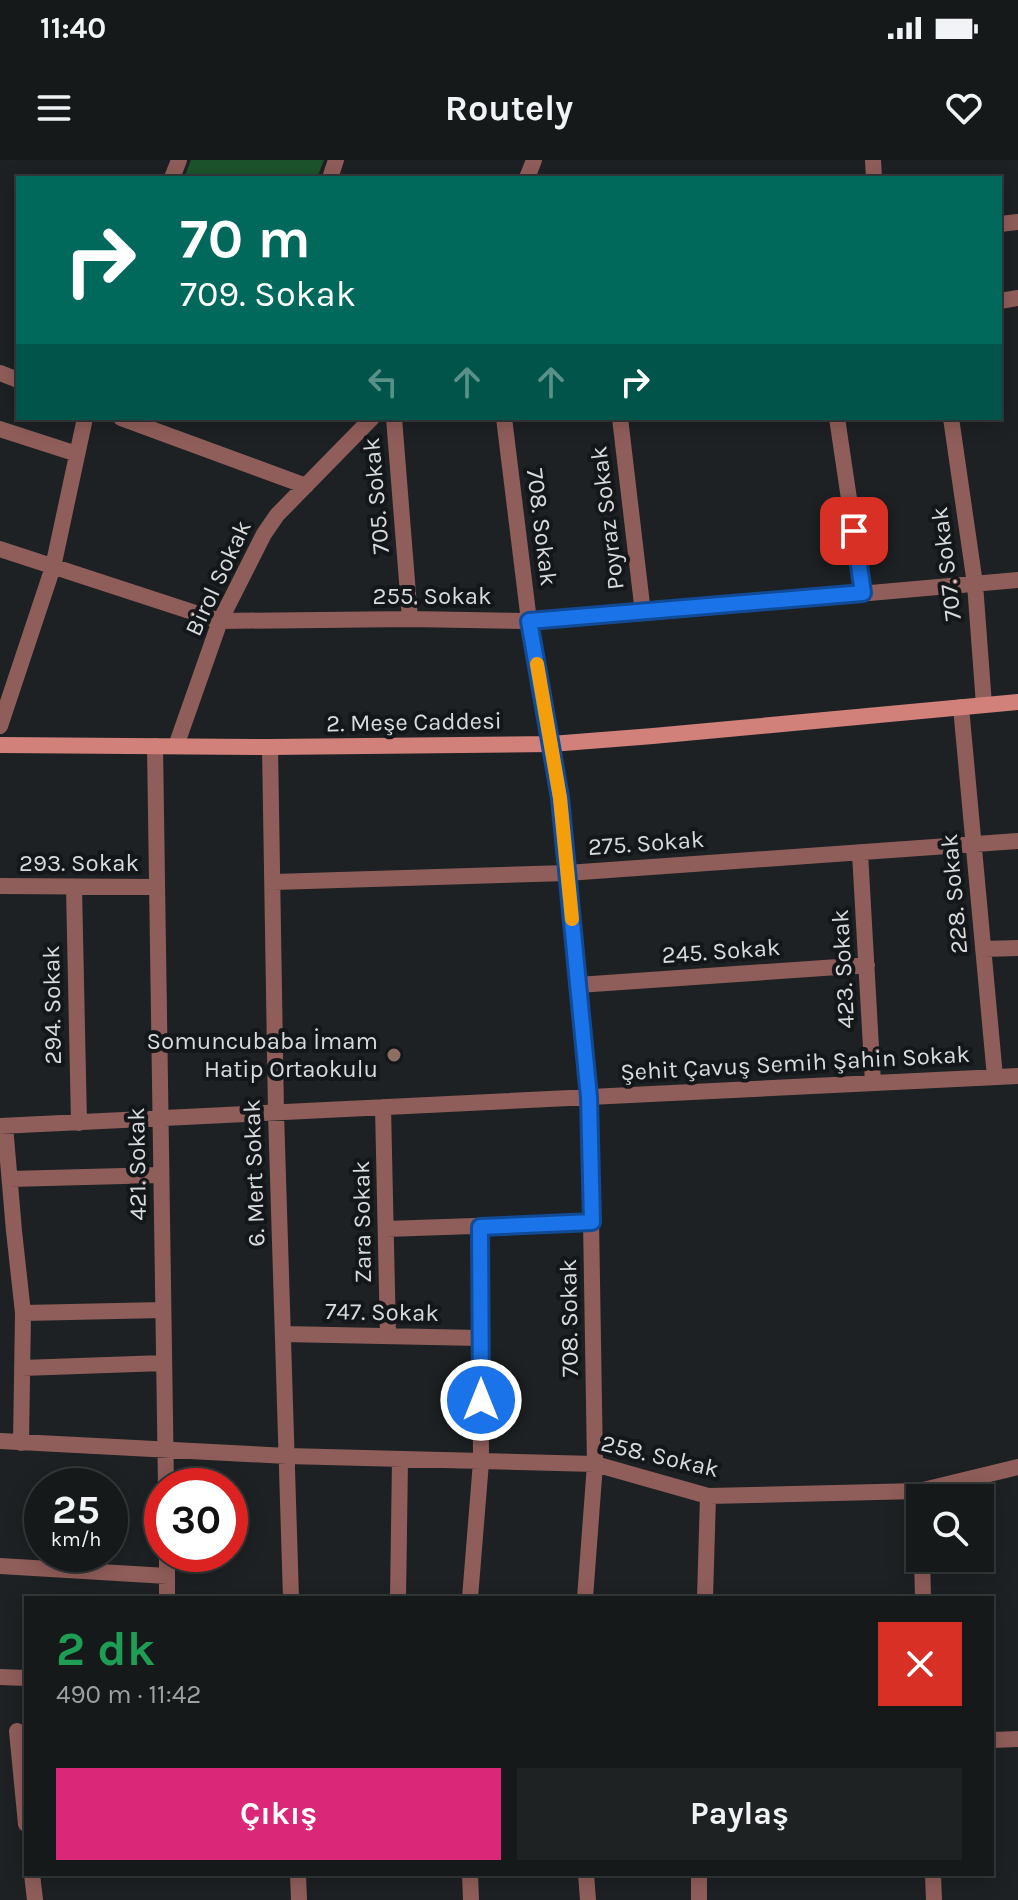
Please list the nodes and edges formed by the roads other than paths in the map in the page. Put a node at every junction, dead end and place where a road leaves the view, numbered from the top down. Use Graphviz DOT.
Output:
graph roads {
  1 [pos="85,420"];
  2 [pos="126,420"];
  3 [pos="370,420"];
  4 [pos="394,420"];
  5 [pos="504,420"];
  6 [pos="620,420"];
  7 [pos="837,420"];
  8 [pos="951,420"];
  9 [pos="0,429"];
  10 [pos="77,454"];
  11 [pos="306,486"];
  12 [pos="0,549"];
  13 [pos="53,567"];
  14 [pos="1018,580"];
  15 [pos="975,584"];
  16 [pos="863,593"];
  17 [pos="643,613"];
  18 [pos="410,619"];
  19 [pos="220,621"];
  20 [pos="529,621"];
  21 [pos="7,678"];
  22 [pos="1018,702"];
  23 [pos="984,705"];
  24 [pos="961,707"];
  25 [pos="0,726"];
  26 [pos="551,744"];
  27 [pos="0,745"];
  28 [pos="155,746"];
  29 [pos="176,746"];
  30 [pos="270,747"];
  31 [pos="1018,841"];
  32 [pos="974,844"];
  33 [pos="860,853"];
  34 [pos="567,873"];
  35 [pos="274,882"];
  36 [pos="0,886"];
  37 [pos="74,887"];
  38 [pos="157,887"];
  39 [pos="1018,948"];
  40 [pos="983,949"];
  41 [pos="867,965"];
  42 [pos="578,985"];
  43 [pos="1018,1076"];
  44 [pos="995,1077"];
  45 [pos="873,1083"];
  46 [pos="589,1097"];
  47 [pos="383,1107"];
  48 [pos="276,1113"];
  49 [pos="161,1118"];
  50 [pos="79,1123"];
  51 [pos="2,1126"];
  52 [pos="161,1175"];
  53 [pos="10,1179"];
  54 [pos="592,1222"];
  55 [pos="480,1227"];
  56 [pos="386,1229"];
  57 [pos="7,1231"];
  58 [pos="163,1310"];
  59 [pos="23,1313"];
  60 [pos="283,1334"];
  61 [pos="388,1336"];
  62 [pos="480,1338"];
  63 [pos="164,1363"];
  64 [pos="22,1368"];
  65 [pos="0,1441"];
  66 [pos="21,1443"];
  67 [pos="165,1451"];
  68 [pos="287,1456"];
  69 [pos="400,1460"];
  70 [pos="481,1462"];
  71 [pos="595,1464"];
  72 [pos="1018,1467"];
  73 [pos="165,1468"];
  74 [pos="964,1484"];
  75 [pos="708,1496"];
  76 [pos="906,1498"];
  77 [pos="0,1566"];
  78 [pos="167,1572"];
  79 [pos="922,1572"];
  80 [pos="167,1576"];
  81 [pos="167,1596"];
  82 [pos="291,1596"];
  83 [pos="398,1596"];
  84 [pos="470,1596"];
  85 [pos="585,1596"];
  86 [pos="705,1596"];
  87 [pos="923,1596"];
  88 [pos="0,1677"];
  89 [pos="24,1678"];
  90 [pos="14,1731"];
  91 [pos="1018,1739"];
  92 [pos="994,1740"];
  93 [pos="24,1808"];
  94 [pos="32,1876"];
  95 [pos="298,1876"];
  96 [pos="470,1876"];
  97 [pos="586,1876"];
  98 [pos="699,1876"];
  99 [pos="933,1876"];
  100 [pos="35,1900"];
  101 [pos="299,1900"];
  102 [pos="471,1900"];
  103 [pos="588,1900"];
  104 [pos="699,1900"];
  105 [pos="934,1900"];
  1 -- 10 [label="street"];
  2 -- 11 [label="street"];
  3 -- 11 [label="street, Birol Sokak"];
  4 -- 18 [label="street, 705. Sokak"];
  5 -- 20 [label="street, 708. Sokak"];
  6 -- 17 [label="street, Poyraz Sokak"];
  7 -- 16 [label="street"];
  8 -- 15 [label="street, 707. Sokak"];
  9 -- 10 [label="street"];
  10 -- 13 [label="street"];
  11 -- 19 [label="street, Birol Sokak"];
  12 -- 13 [label="street, 255. Sokak"];
  13 -- 19 [label="street, 255. Sokak"];
  13 -- 21 [label="street"];
  14 -- 15 [label="street, 255. Sokak"];
  15 -- 16 [label="street, 255. Sokak"];
  15 -- 23 [label="street, 707. Sokak"];
  16 -- 17 [label="street, 255. Sokak"];
  17 -- 20 [label="street, 255. Sokak"];
  18 -- 19 [label="street, 255. Sokak"];
  18 -- 20 [label="street, 255. Sokak"];
  19 -- 29 [label="street, Birol Sokak"];
  20 -- 26 [label="street, 708. Sokak"];
  21 -- 25 [label="street"];
  22 -- 23 [label="street, 2. Meşe Caddesi"];
  23 -- 24 [label="street, 2. Meşe Caddesi"];
  24 -- 26 [label="street, 2. Meşe Caddesi"];
  24 -- 32 [label="street, 228. Sokak"];
  26 -- 30 [label="street, 2. Meşe Caddesi"];
  26 -- 34 [label="street, 708. Sokak"];
  27 -- 28 [label="street, 2. Meşe Caddesi"];
  28 -- 29 [label="street, 2. Meşe Caddesi"];
  28 -- 38 [label="street, 421. Sokak"];
  29 -- 30 [label="street, 2. Meşe Caddesi"];
  30 -- 35 [label="street, 6. Mert Sokak"];
  31 -- 32 [label="street, 275. Sokak"];
  32 -- 33 [label="street, 275. Sokak"];
  32 -- 40 [label="street, 228. Sokak"];
  33 -- 34 [label="street, 275. Sokak"];
  33 -- 41 [label="street, 423. Sokak"];
  34 -- 35 [label="street, 275. Sokak"];
  34 -- 42 [label="street, 708. Sokak"];
  35 -- 48 [label="street, 6. Mert Sokak"];
  36 -- 37 [label="street, 293. Sokak"];
  37 -- 38 [label="street, 293. Sokak"];
  37 -- 50 [label="street, 294. Sokak"];
  38 -- 49 [label="street, 421. Sokak"];
  39 -- 40 [label="street"];
  40 -- 44 [label="street, 228. Sokak"];
  41 -- 42 [label="street, 245. Sokak"];
  41 -- 45 [label="street, 423. Sokak"];
  42 -- 46 [label="street, 708. Sokak"];
  43 -- 44 [label="street, Şehit Çavuş Semih Şahin Sokak"];
  44 -- 45 [label="street, Şehit Çavuş Semih Şahin Sokak"];
  45 -- 46 [label="street, Şehit Çavuş Semih Şahin Sokak"];
  46 -- 47 [label="street, Şehit Çavuş Semih Şahin Sokak"];
  46 -- 54 [label="street, 708. Sokak"];
  47 -- 48 [label="street, Şehit Çavuş Semih Şahin Sokak"];
  47 -- 56 [label="street, Zara Sokak"];
  48 -- 49 [label="street, Şehit Çavuş Semih Şahin Sokak"];
  48 -- 60 [label="street, 6. Mert Sokak"];
  49 -- 50 [label="street, Şehit Çavuş Semih Şahin Sokak"];
  49 -- 52 [label="street, 421. Sokak"];
  50 -- 51 [label="street, Şehit Çavuş Semih Şahin Sokak"];
  51 -- 53 [label="street"];
  52 -- 53 [label="street"];
  52 -- 58 [label="street, 421. Sokak"];
  53 -- 57 [label="street"];
  54 -- 55 [label="street"];
  54 -- 71 [label="street, 708. Sokak"];
  55 -- 56 [label="street"];
  55 -- 62 [label="street"];
  56 -- 61 [label="street, Zara Sokak"];
  57 -- 59 [label="street"];
  58 -- 59 [label="street"];
  58 -- 63 [label="street, 421. Sokak"];
  59 -- 64 [label="street"];
  60 -- 61 [label="street, 747. Sokak"];
  60 -- 68 [label="street, 6. Mert Sokak"];
  61 -- 62 [label="street, 747. Sokak"];
  62 -- 70 [label="street"];
  63 -- 64 [label="street"];
  63 -- 67 [label="street, 421. Sokak"];
  64 -- 66 [label="street"];
  65 -- 66 [label="street, 258. Sokak"];
  66 -- 67 [label="street, 258. Sokak"];
  67 -- 68 [label="street, 258. Sokak"];
  67 -- 73 [label="street, 421. Sokak"];
  68 -- 69 [label="street, 258. Sokak"];
  68 -- 82 [label="street, 6. Mert Sokak"];
  69 -- 70 [label="street, 258. Sokak"];
  69 -- 83 [label="street"];
  70 -- 71 [label="street, 258. Sokak"];
  70 -- 84 [label="street"];
  71 -- 75 [label="street, 258. Sokak"];
  71 -- 85 [label="street, 708. Sokak"];
  72 -- 74 [label="street, 258. Sokak"];
  75 -- 76 [label="street, 258. Sokak"];
  75 -- 86 [label="street"];
  77 -- 80 [label="street"];
  78 -- 80 [label="street"];
  79 -- 87 [label="street"];
  80 -- 81 [label="street"];
  88 -- 89 [label="street"];
  90 -- 93 [label="street"];
  91 -- 92 [label="street"];
  94 -- 100 [label="street"];
  95 -- 101 [label="street"];
  96 -- 102 [label="street"];
  97 -- 103 [label="street"];
  98 -- 104 [label="street"];
  99 -- 105 [label="street"];
}
